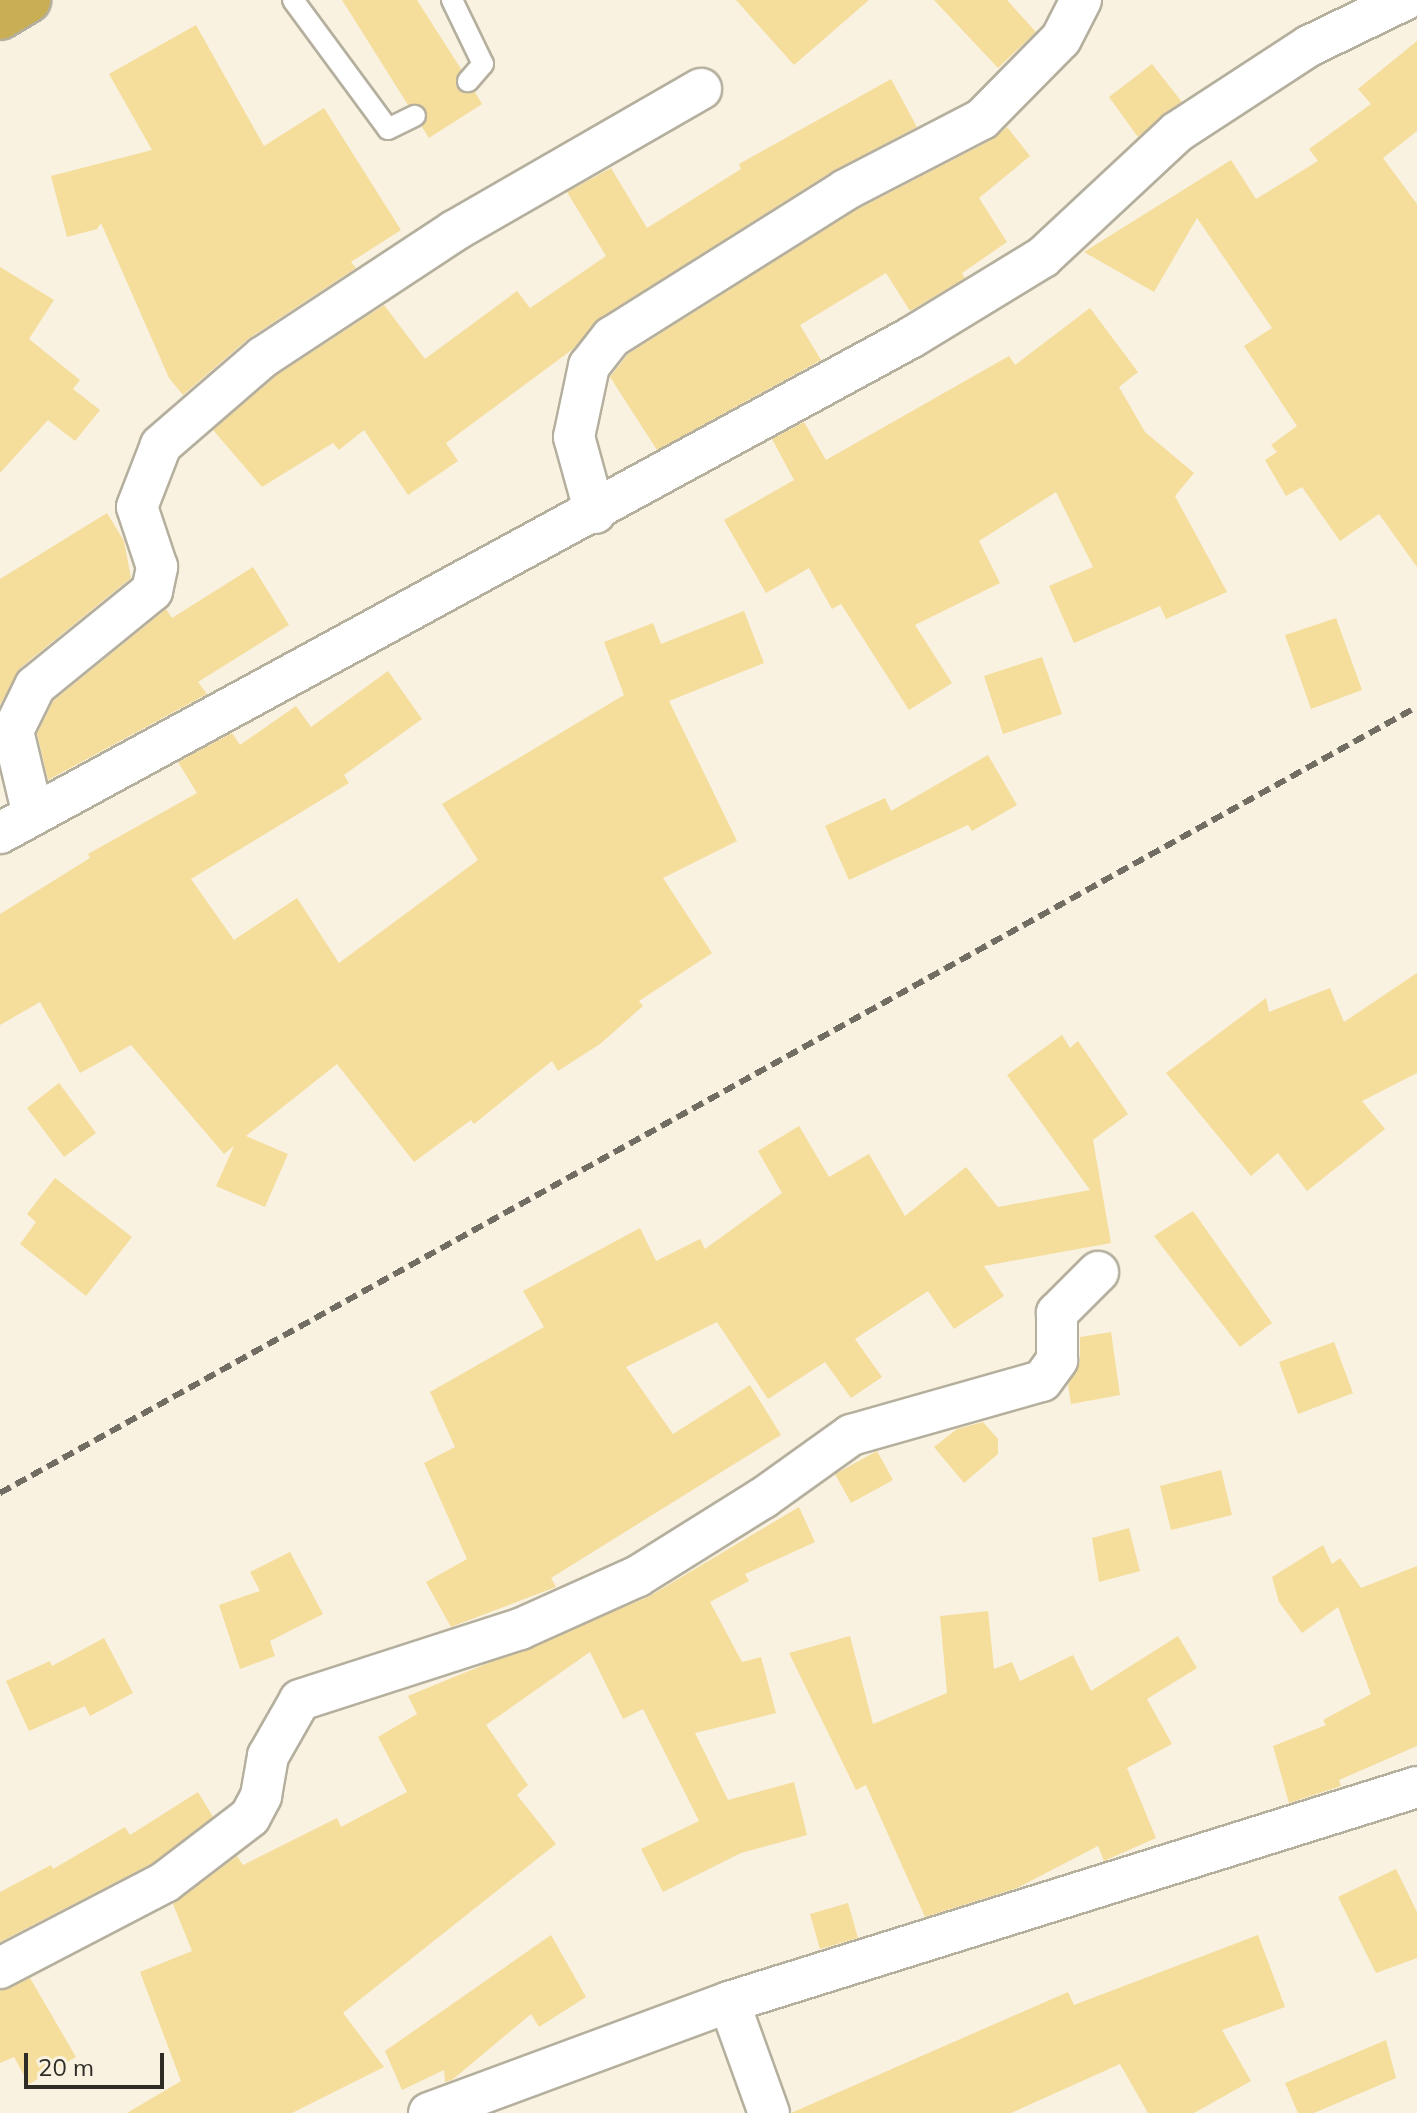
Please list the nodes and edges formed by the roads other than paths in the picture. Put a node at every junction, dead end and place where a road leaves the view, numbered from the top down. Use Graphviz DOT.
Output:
graph roads {
  1 [pos="28,0"];
  2 [pos="293,0"];
  3 [pos="452,0"];
  4 [pos="1081,0"];
  5 [pos="1404,0"];
  6 [pos="0,17"];
  7 [pos="468,81"];
  8 [pos="701,89"];
  9 [pos="415,116"];
  10 [pos="595,513"];
  11 [pos="16,824"];
  12 [pos="1098,1272"];
  13 [pos="1417,1787"];
  14 [pos="0,1968"];
  15 [pos="729,2002"];
  16 [pos="429,2113"];
  17 [pos="769,2113"];
  1 -- 6 [label="highway"];
  2 -- 9 [label="lane"];
  3 -- 7 [label="lane"];
  4 -- 10 [label="street"];
  5 -- 10 [label="street"];
  8 -- 11 [label="street"];
  10 -- 11 [label="street"];
  12 -- 14 [label="street"];
  13 -- 15 [label="street"];
  15 -- 16 [label="street"];
  15 -- 17 [label="street"];
}
